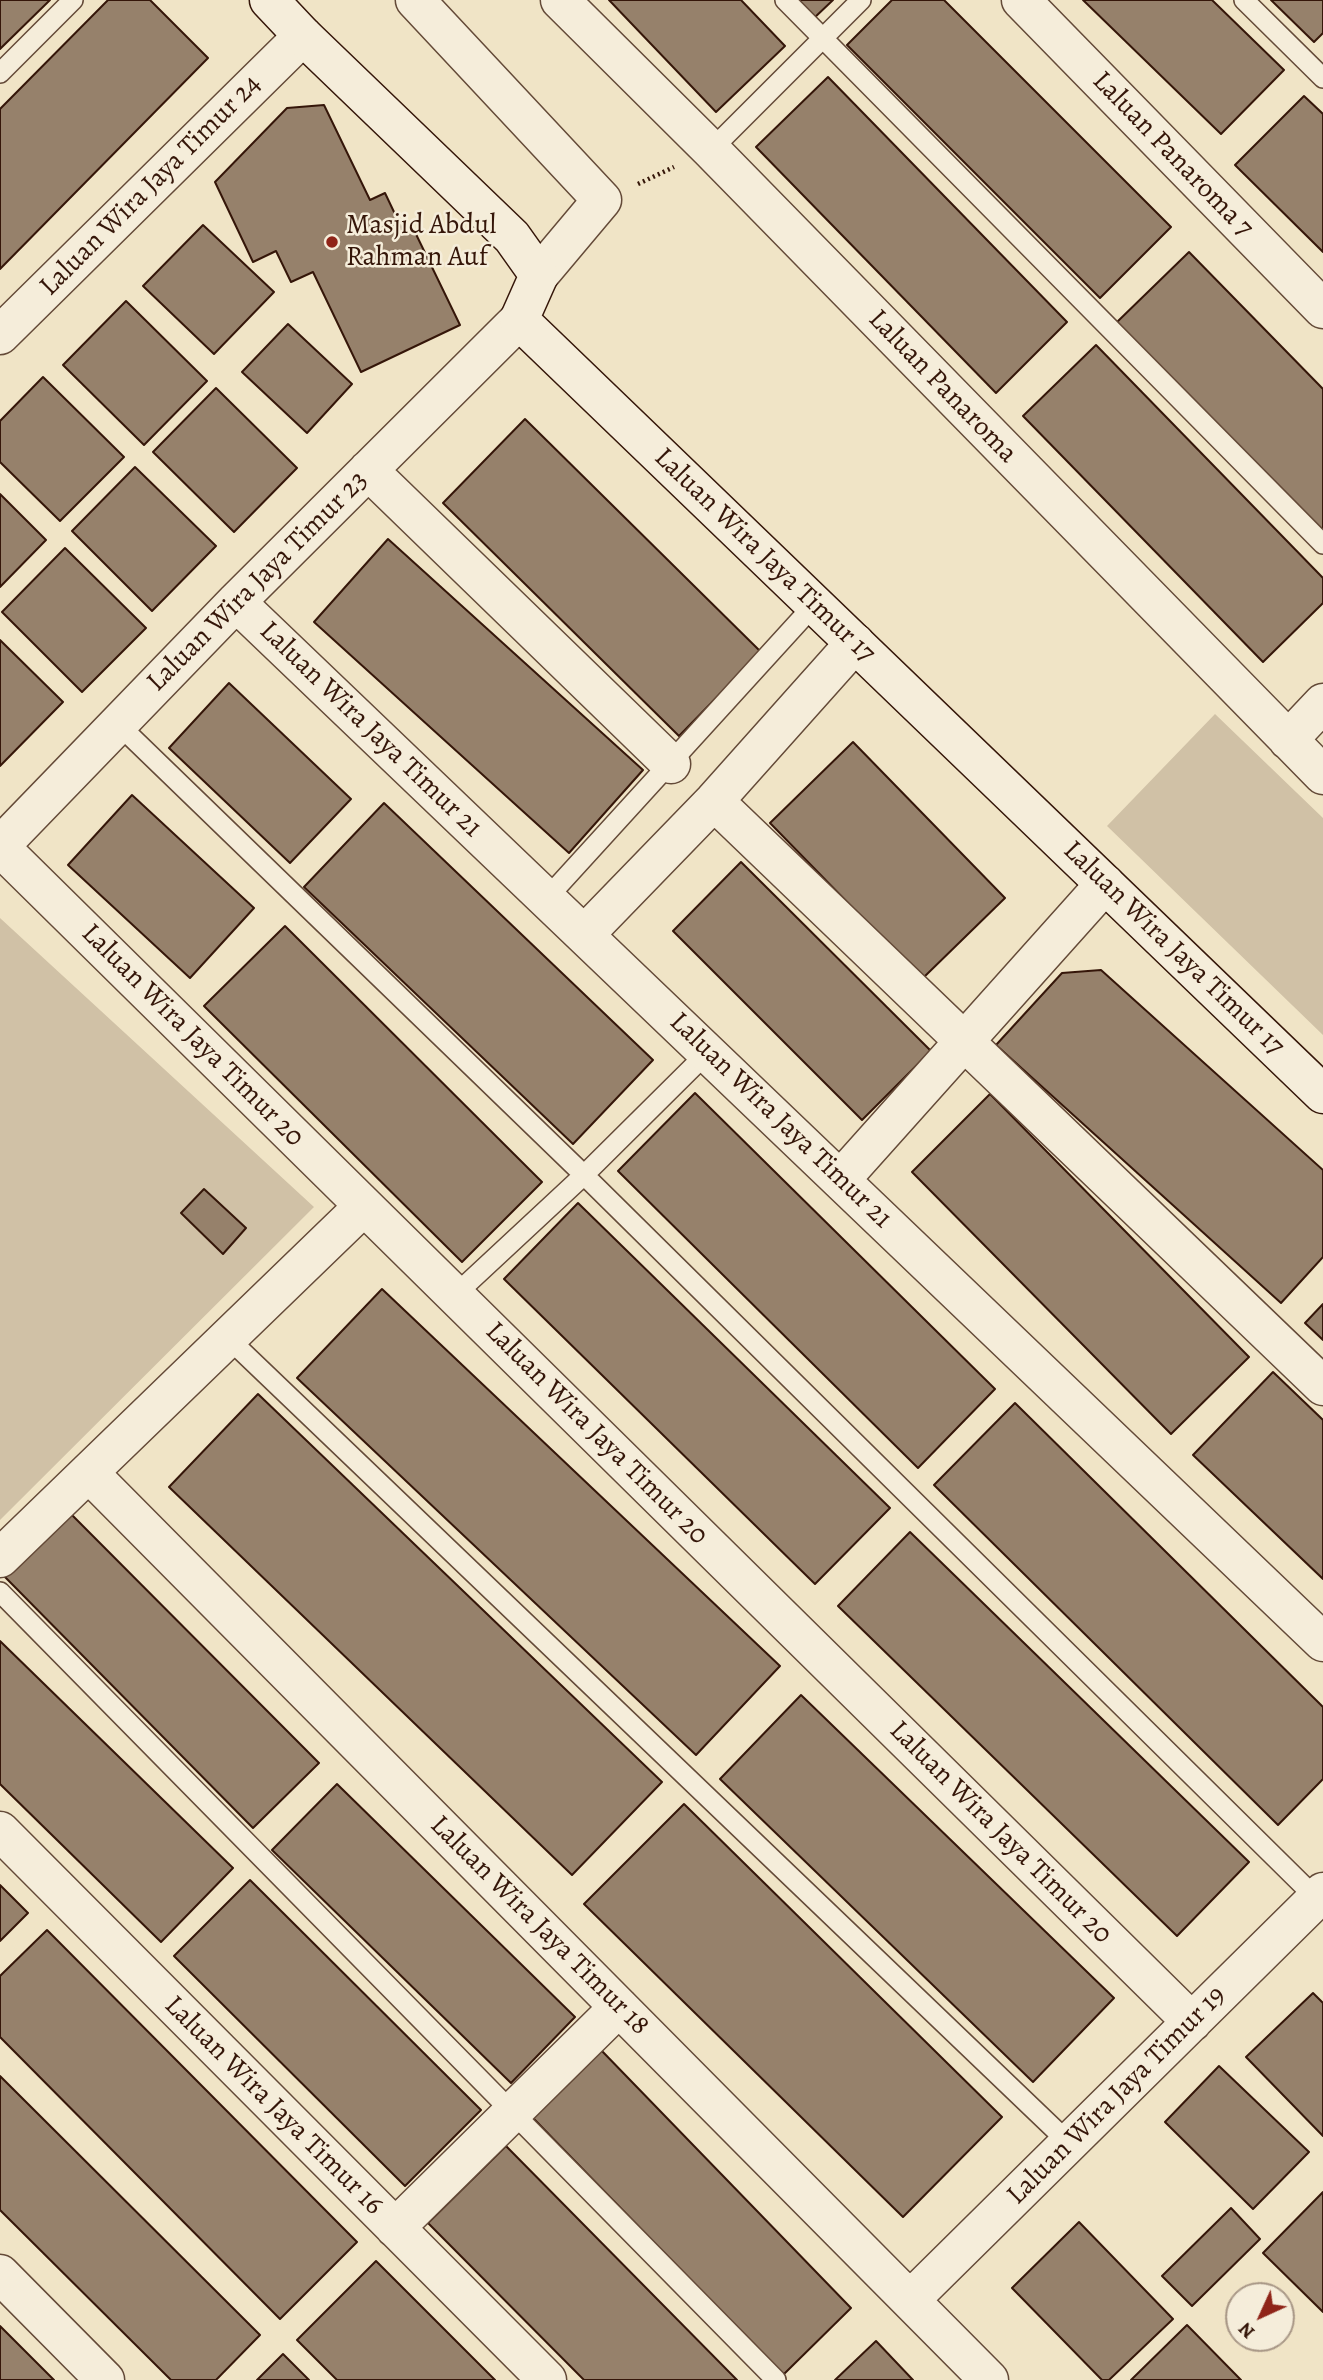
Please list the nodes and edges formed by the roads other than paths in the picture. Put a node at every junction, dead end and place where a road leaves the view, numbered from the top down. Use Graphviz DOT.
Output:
graph roads {
  1 [pos="73,0"];
  2 [pos="268,0"];
  3 [pos="415,0"];
  4 [pos="560,0"];
  5 [pos="785,0"];
  6 [pos="861,0"];
  7 [pos="1021,0"];
  8 [pos="1244,0"];
  9 [pos="303,36"];
  10 [pos="823,38"];
  11 [pos="0,72"];
  12 [pos="1323,78"];
  13 [pos="710,150"];
  14 [pos="539,275"];
  15 [pos="1323,309"];
  16 [pos="519,320"];
  17 [pos="0,335"];
  18 [pos="369,470"];
  19 [pos="1323,544"];
  20 [pos="236,602"];
  21 [pos="814,605"];
  22 [pos="855,643"];
  23 [pos="1323,703"];
  24 [pos="118,724"];
  25 [pos="1288,740"];
  26 [pos="671,764"];
  27 [pos="1323,775"];
  28 [pos="715,801"];
  29 [pos="0,847"];
  30 [pos="1105,884"];
  31 [pos="547,898"];
  32 [pos="585,934"];
  33 [pos="965,1040"];
  34 [pos="708,1052"];
  35 [pos="1323,1094"];
  36 [pos="584,1175"];
  37 [pos="841,1179"];
  38 [pos="364,1206"];
  39 [pos="455,1295"];
  40 [pos="228,1338"];
  41 [pos="1323,1386"];
  42 [pos="89,1473"];
  43 [pos="0,1558"];
  44 [pos="0,1592"];
  45 [pos="1323,1642"];
  46 [pos="0,1831"];
  47 [pos="1320,1895"];
  48 [pos="619,2007"];
  49 [pos="1192,2022"];
  50 [pos="511,2111"];
  51 [pos="1070,2144"];
  52 [pos="395,2228"];
  53 [pos="0,2274"];
  54 [pos="910,2300"];
  55 [pos="105,2380"];
  56 [pos="547,2380"];
  57 [pos="776,2380"];
  58 [pos="989,2380"];
  1 -- 11 [label="lane"];
  2 -- 9 [label="street"];
  3 -- 14 [label="street"];
  4 -- 13 [label="street, Laluan Panaroma"];
  5 -- 10 [label="lane"];
  6 -- 10 [label="lane"];
  7 -- 15 [label="street, Laluan Panaroma 7"];
  8 -- 12 [label="lane"];
  9 -- 14 [label="street"];
  9 -- 17 [label="street, Laluan Wira Jaya Timur 24"];
  10 -- 13 [label="lane"];
  10 -- 19 [label="lane"];
  13 -- 25 [label="street, Laluan Panaroma"];
  14 -- 16 [label="street"];
  16 -- 18 [label="street, Laluan Wira Jaya Timur 23"];
  16 -- 21 [label="street, Laluan Wira Jaya Timur 17"];
  18 -- 20 [label="street, Laluan Wira Jaya Timur 23"];
  18 -- 26 [label="street"];
  20 -- 24 [label="street, Laluan Wira Jaya Timur 23"];
  20 -- 31 [label="street, Laluan Wira Jaya Timur 21"];
  21 -- 22 [label="street, Laluan Wira Jaya Timur 17"];
  21 -- 26 [label="lane"];
  22 -- 28 [label="street"];
  22 -- 30 [label="street, Laluan Wira Jaya Timur 17"];
  23 -- 25 [label="street"];
  24 -- 29 [label="street, Laluan Wira Jaya Timur 23"];
  24 -- 36 [label="lane"];
  25 -- 27 [label="street, Laluan Panaroma"];
  26 -- 31 [label="lane"];
  28 -- 32 [label="street"];
  28 -- 33 [label="street"];
  29 -- 38 [label="street, Laluan Wira Jaya Timur 20"];
  30 -- 33 [label="street"];
  30 -- 35 [label="street, Laluan Wira Jaya Timur 17"];
  31 -- 32 [label="street, Laluan Wira Jaya Timur 21"];
  32 -- 34 [label="street, Laluan Wira Jaya Timur 21"];
  33 -- 37 [label="street"];
  33 -- 41 [label="street"];
  34 -- 36 [label="lane"];
  34 -- 37 [label="street, Laluan Wira Jaya Timur 21"];
  36 -- 39 [label="lane"];
  36 -- 47 [label="lane"];
  37 -- 45 [label="street, Laluan Wira Jaya Timur 21"];
  38 -- 39 [label="street, Laluan Wira Jaya Timur 20"];
  38 -- 40 [label="street"];
  39 -- 49 [label="street, Laluan Wira Jaya Timur 20"];
  40 -- 42 [label="street"];
  40 -- 51 [label="lane"];
  42 -- 43 [label="street"];
  42 -- 48 [label="street, Laluan Wira Jaya Timur 18"];
  44 -- 50 [label="lane"];
  46 -- 52 [label="street, Laluan Wira Jaya Timur 16"];
  47 -- 49 [label="street, Laluan Wira Jaya Timur 19"];
  48 -- 50 [label="street"];
  48 -- 54 [label="street, Laluan Wira Jaya Timur 18"];
  49 -- 51 [label="street, Laluan Wira Jaya Timur 19"];
  50 -- 52 [label="street"];
  50 -- 57 [label="lane"];
  51 -- 54 [label="street, Laluan Wira Jaya Timur 19"];
  52 -- 56 [label="street, Laluan Wira Jaya Timur 16"];
  53 -- 55 [label="street"];
  54 -- 58 [label="street, Laluan Wira Jaya Timur 18"];
}
